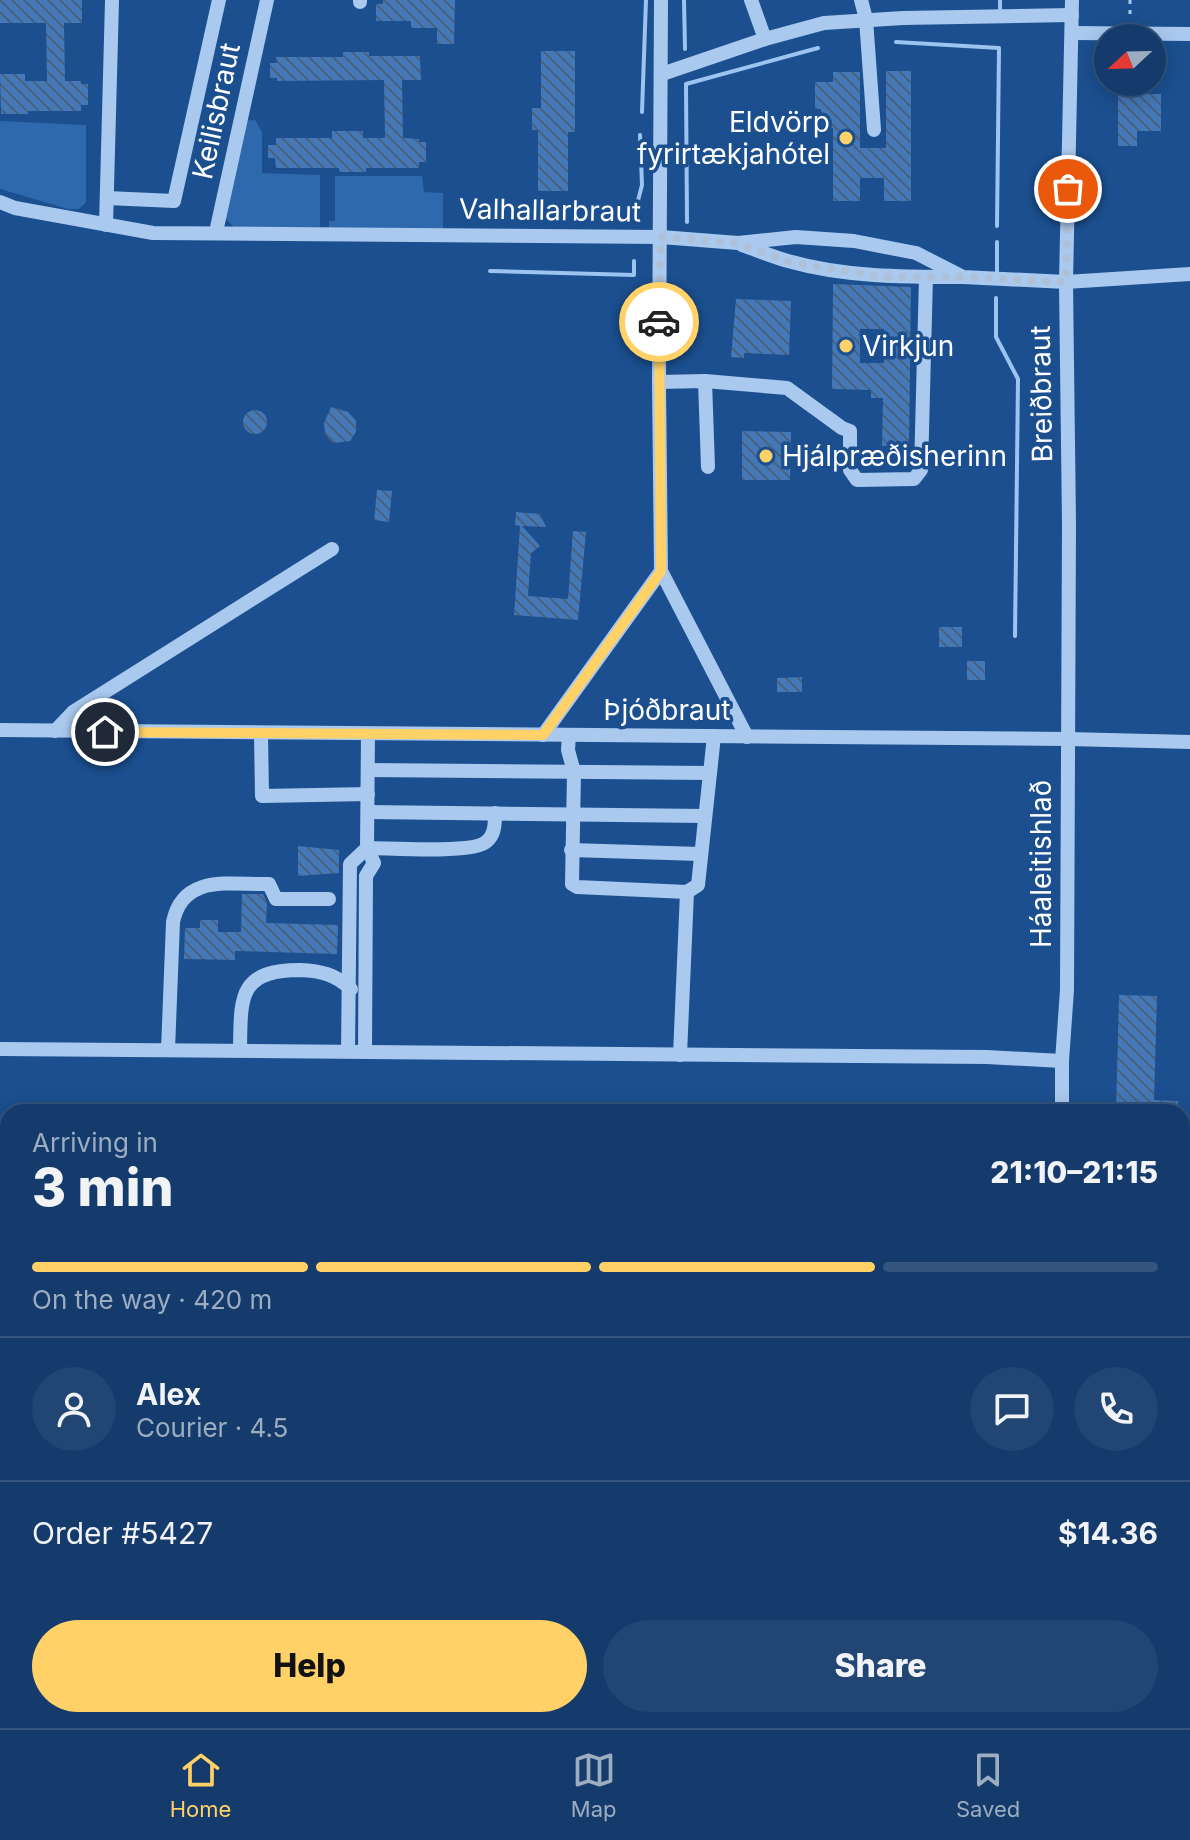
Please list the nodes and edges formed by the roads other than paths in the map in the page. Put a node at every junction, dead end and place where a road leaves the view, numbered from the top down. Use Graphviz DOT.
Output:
graph roads {
  1 [pos="219,0"];
  2 [pos="267,0"];
  3 [pos="661,0"];
  4 [pos="751,0"];
  5 [pos="861,0"];
  6 [pos="112,1"];
  7 [pos="1072,7"];
  8 [pos="866,19"];
  9 [pos="1072,33"];
  10 [pos="1190,34"];
  11 [pos="765,39"];
  12 [pos="662,74"];
  13 [pos="874,130"];
  14 [pos="107,198"];
  15 [pos="0,202"];
  16 [pos="106,225"];
  17 [pos="216,232"];
  18 [pos="661,237"];
  19 [pos="738,243"];
  20 [pos="1190,274"];
  21 [pos="926,277"];
  22 [pos="963,277"];
  23 [pos="1066,282"];
  24 [pos="705,381"];
  25 [pos="659,382"];
  26 [pos="708,467"];
  27 [pos="332,549"];
  28 [pos="661,571"];
  29 [pos="0,730"];
  30 [pos="55,731"];
  31 [pos="261,733"];
  32 [pos="368,734"];
  33 [pos="543,735"];
  34 [pos="569,735"];
  35 [pos="714,736"];
  36 [pos="747,737"];
  37 [pos="1068,739"];
  38 [pos="1190,742"];
  39 [pos="368,770"];
  40 [pos="574,772"];
  41 [pos="710,773"];
  42 [pos="368,794"];
  43 [pos="368,812"];
  44 [pos="495,813"];
  45 [pos="572,814"];
  46 [pos="705,816"];
  47 [pos="367,848"];
  48 [pos="571,850"];
  49 [pos="700,854"];
  50 [pos="687,892"];
  51 [pos="329,899"];
  52 [pos="349,986"];
  53 [pos="365,1004"];
  54 [pos="0,1049"];
  55 [pos="168,1050"];
  56 [pos="240,1050"];
  57 [pos="348,1051"];
  58 [pos="365,1051"];
  59 [pos="680,1055"];
  60 [pos="1062,1061"];
  61 [pos="1062,1104"];
  1 -- 14 [label="street"];
  2 -- 17 [label="street, Keilisbraut"];
  3 -- 12 [label="street"];
  4 -- 11 [label="street"];
  5 -- 8 [label="street"];
  6 -- 14 [label="street"];
  7 -- 8 [label="street"];
  7 -- 9 [label="street, Breiðbraut"];
  8 -- 11 [label="street"];
  8 -- 13 [label="street"];
  9 -- 10 [label="street"];
  9 -- 23 [label="street, Breiðbraut"];
  11 -- 12 [label="street"];
  12 -- 18 [label="street"];
  14 -- 16 [label="street"];
  15 -- 16 [label="street, Valhallarbraut"];
  16 -- 17 [label="street, Valhallarbraut"];
  17 -- 18 [label="street, Valhallarbraut"];
  18 -- 19 [label="street, Valhallarbraut"];
  18 -- 25 [label="street"];
  19 -- 21 [label="street"];
  19 -- 22 [label="street, Valhallarbraut"];
  20 -- 23 [label="street, Valhallarbraut"];
  21 -- 22 [label="street"];
  21 -- 24 [label="street"];
  22 -- 23 [label="street, Valhallarbraut"];
  23 -- 37 [label="street, Breiðbraut"];
  24 -- 25 [label="street"];
  24 -- 26 [label="street"];
  25 -- 28 [label="street"];
  27 -- 30 [label="street"];
  28 -- 33 [label="street"];
  28 -- 36 [label="street"];
  29 -- 30 [label="street, Þjóðbraut"];
  30 -- 31 [label="street, Þjóðbraut"];
  31 -- 32 [label="street, Þjóðbraut"];
  31 -- 42 [label="street"];
  32 -- 33 [label="street, Þjóðbraut"];
  32 -- 39 [label="street"];
  33 -- 34 [label="street, Þjóðbraut"];
  34 -- 35 [label="street, Þjóðbraut"];
  34 -- 40 [label="street"];
  35 -- 36 [label="street, Þjóðbraut"];
  35 -- 41 [label="street"];
  36 -- 37 [label="street, Þjóðbraut"];
  37 -- 38 [label="street, Þjóðbraut"];
  37 -- 60 [label="street, Háaleitishlað"];
  39 -- 40 [label="street"];
  39 -- 42 [label="street"];
  40 -- 41 [label="street"];
  40 -- 45 [label="street"];
  41 -- 46 [label="street"];
  42 -- 43 [label="street"];
  43 -- 44 [label="street"];
  43 -- 47 [label="street"];
  44 -- 45 [label="street"];
  44 -- 47 [label="street"];
  45 -- 46 [label="street"];
  45 -- 48 [label="street"];
  46 -- 49 [label="street"];
  47 -- 52 [label="street"];
  47 -- 53 [label="street"];
  48 -- 49 [label="street"];
  48 -- 50 [label="street"];
  49 -- 50 [label="street"];
  50 -- 59 [label="street"];
  51 -- 55 [label="street"];
  52 -- 53 [label="street"];
  52 -- 56 [label="street"];
  52 -- 57 [label="street"];
  53 -- 58 [label="street"];
  54 -- 55 [label="street"];
  55 -- 56 [label="street"];
  56 -- 57 [label="street"];
  57 -- 58 [label="street"];
  58 -- 59 [label="street"];
  59 -- 60 [label="street"];
  60 -- 61 [label="street, Háaleitishlað"];
}
